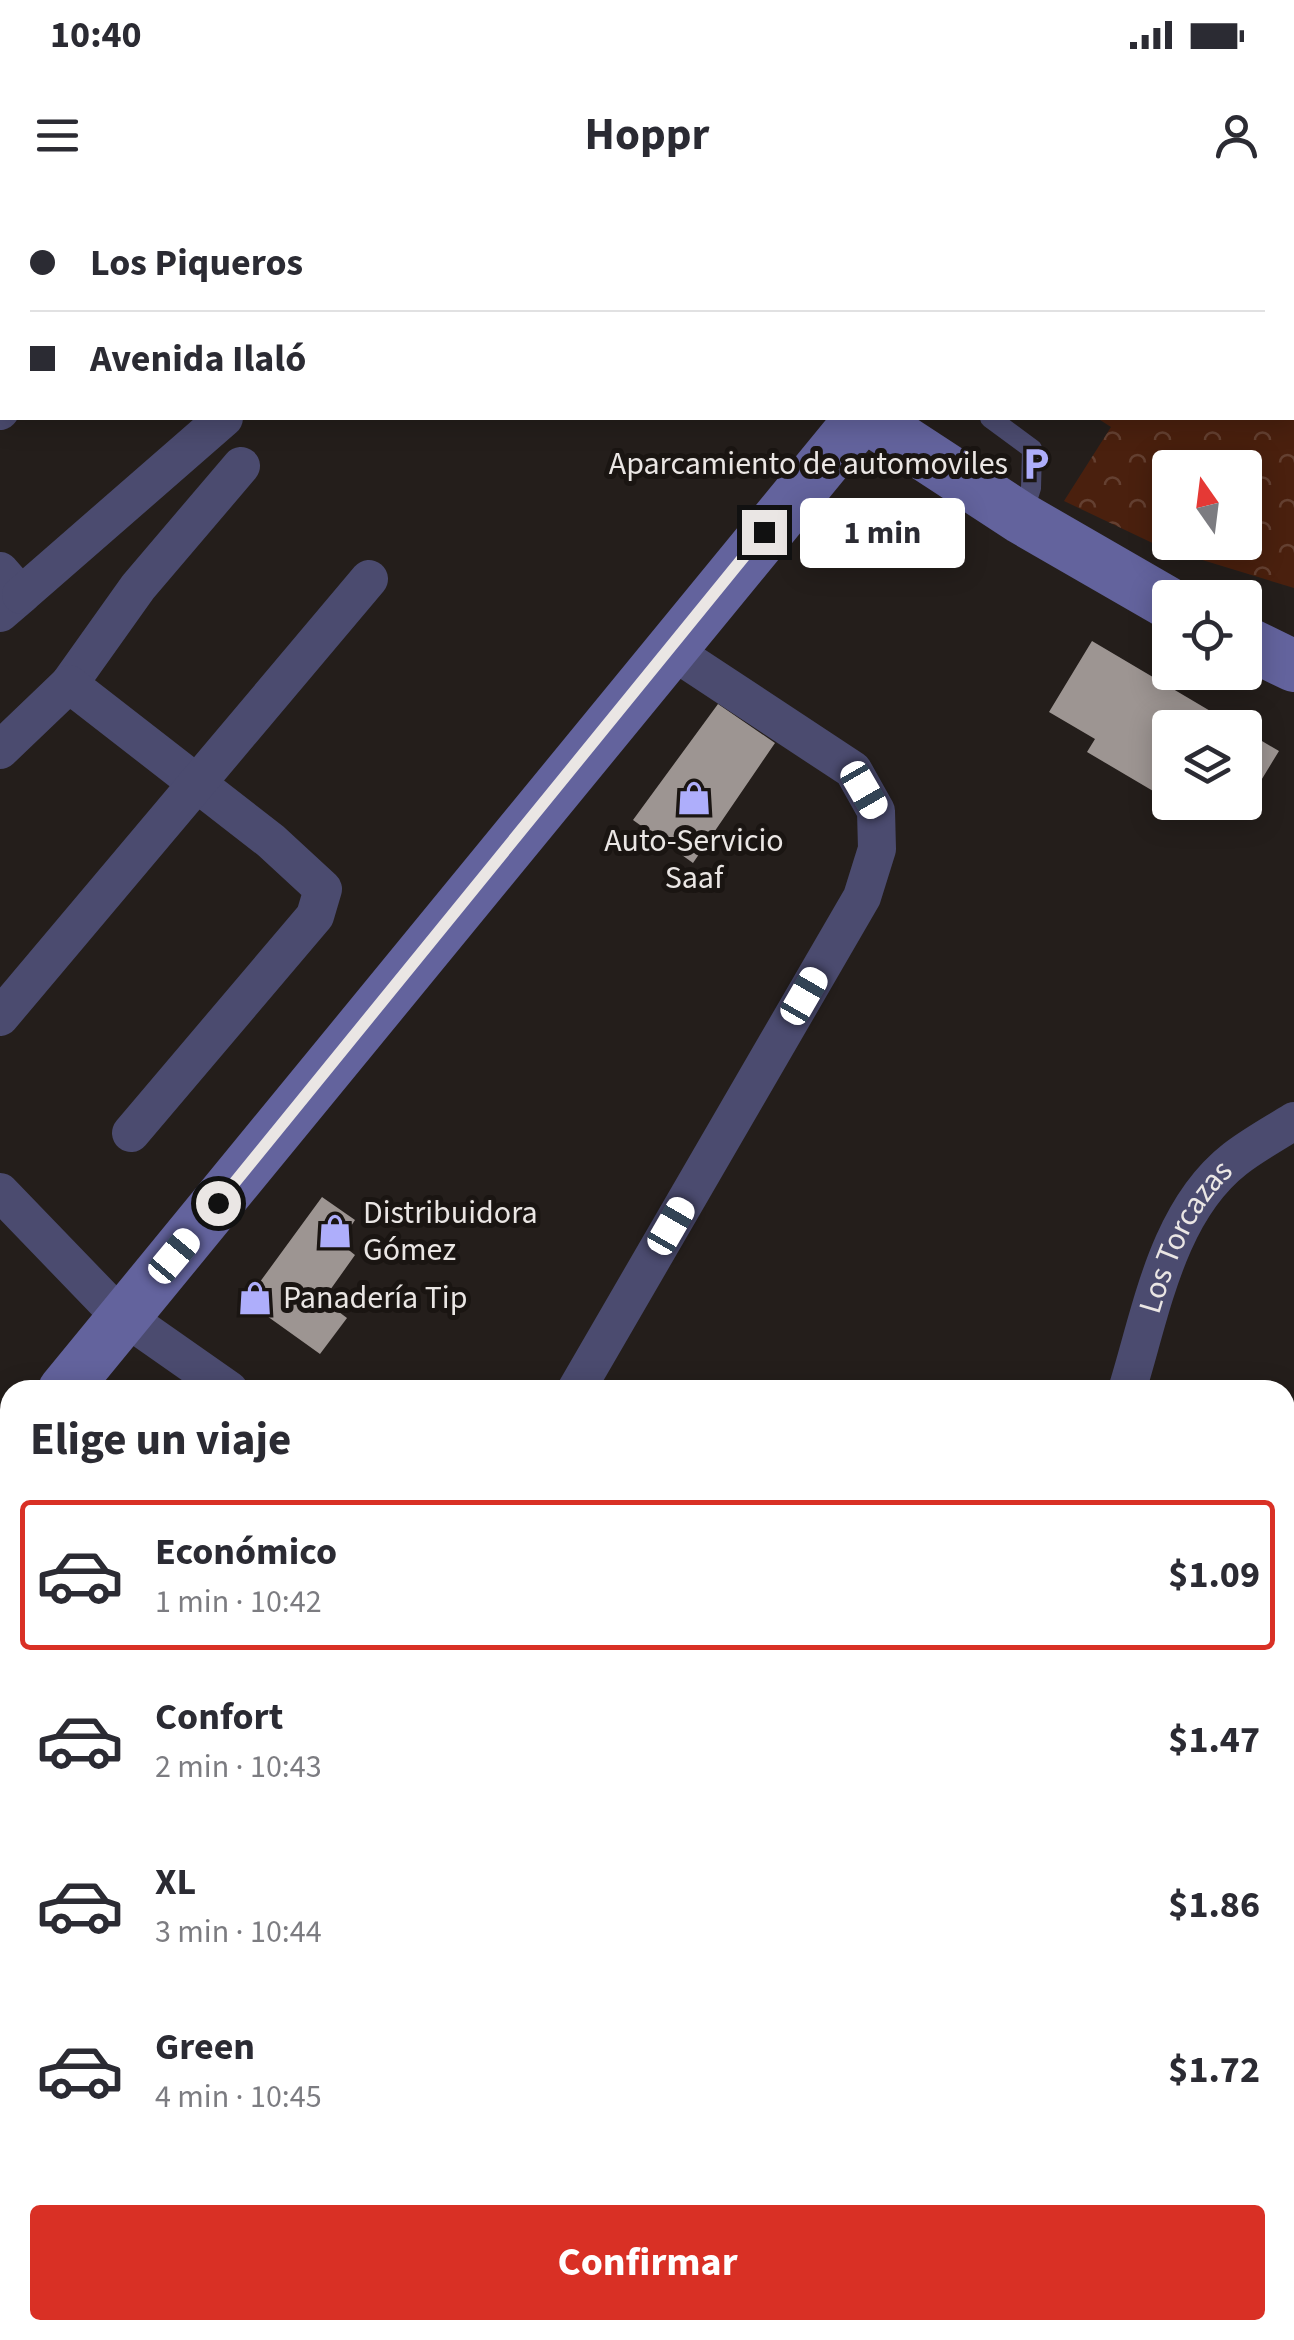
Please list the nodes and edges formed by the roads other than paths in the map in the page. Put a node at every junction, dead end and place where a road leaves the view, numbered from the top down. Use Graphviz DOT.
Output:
graph roads {
  1 [pos="222,420"];
  2 [pos="822,420"];
  3 [pos="873,420"];
  4 [pos="993,420"];
  5 [pos="242,466"];
  6 [pos="1022,518"];
  7 [pos="370,579"];
  8 [pos="7,593"];
  9 [pos="1152,594"];
  10 [pos="668,648"];
  11 [pos="1262,650"];
  12 [pos="1294,666"];
  13 [pos="69,684"];
  14 [pos="0,750"];
  15 [pos="198,784"];
  16 [pos="0,1017"];
  17 [pos="1294,1121"];
  18 [pos="131,1134"];
  19 [pos="0,1192"];
  20 [pos="118,1312"];
  21 [pos="56,1380"];
  22 [pos="71,1380"];
  23 [pos="215,1380"];
  24 [pos="582,1380"];
  25 [pos="1130,1380"];
  1 -- 8 [label="street"];
  2 -- 20 [label="main road"];
  3 -- 6 [label="main road"];
  3 -- 10 [label="main road"];
  4 -- 6 [label="lane"];
  5 -- 13 [label="street"];
  6 -- 9 [label="main road"];
  7 -- 15 [label="street"];
  10 -- 20 [label="main road"];
  10 -- 24 [label="street"];
  11 -- 12 [label="main road"];
  13 -- 14 [label="street"];
  13 -- 15 [label="street"];
  15 -- 16 [label="street"];
  15 -- 18 [label="street"];
  17 -- 25 [label="street, Los Torcazas"];
  19 -- 20 [label="street"];
  20 -- 21 [label="main road"];
  20 -- 22 [label="main road"];
  20 -- 23 [label="street"];
}
